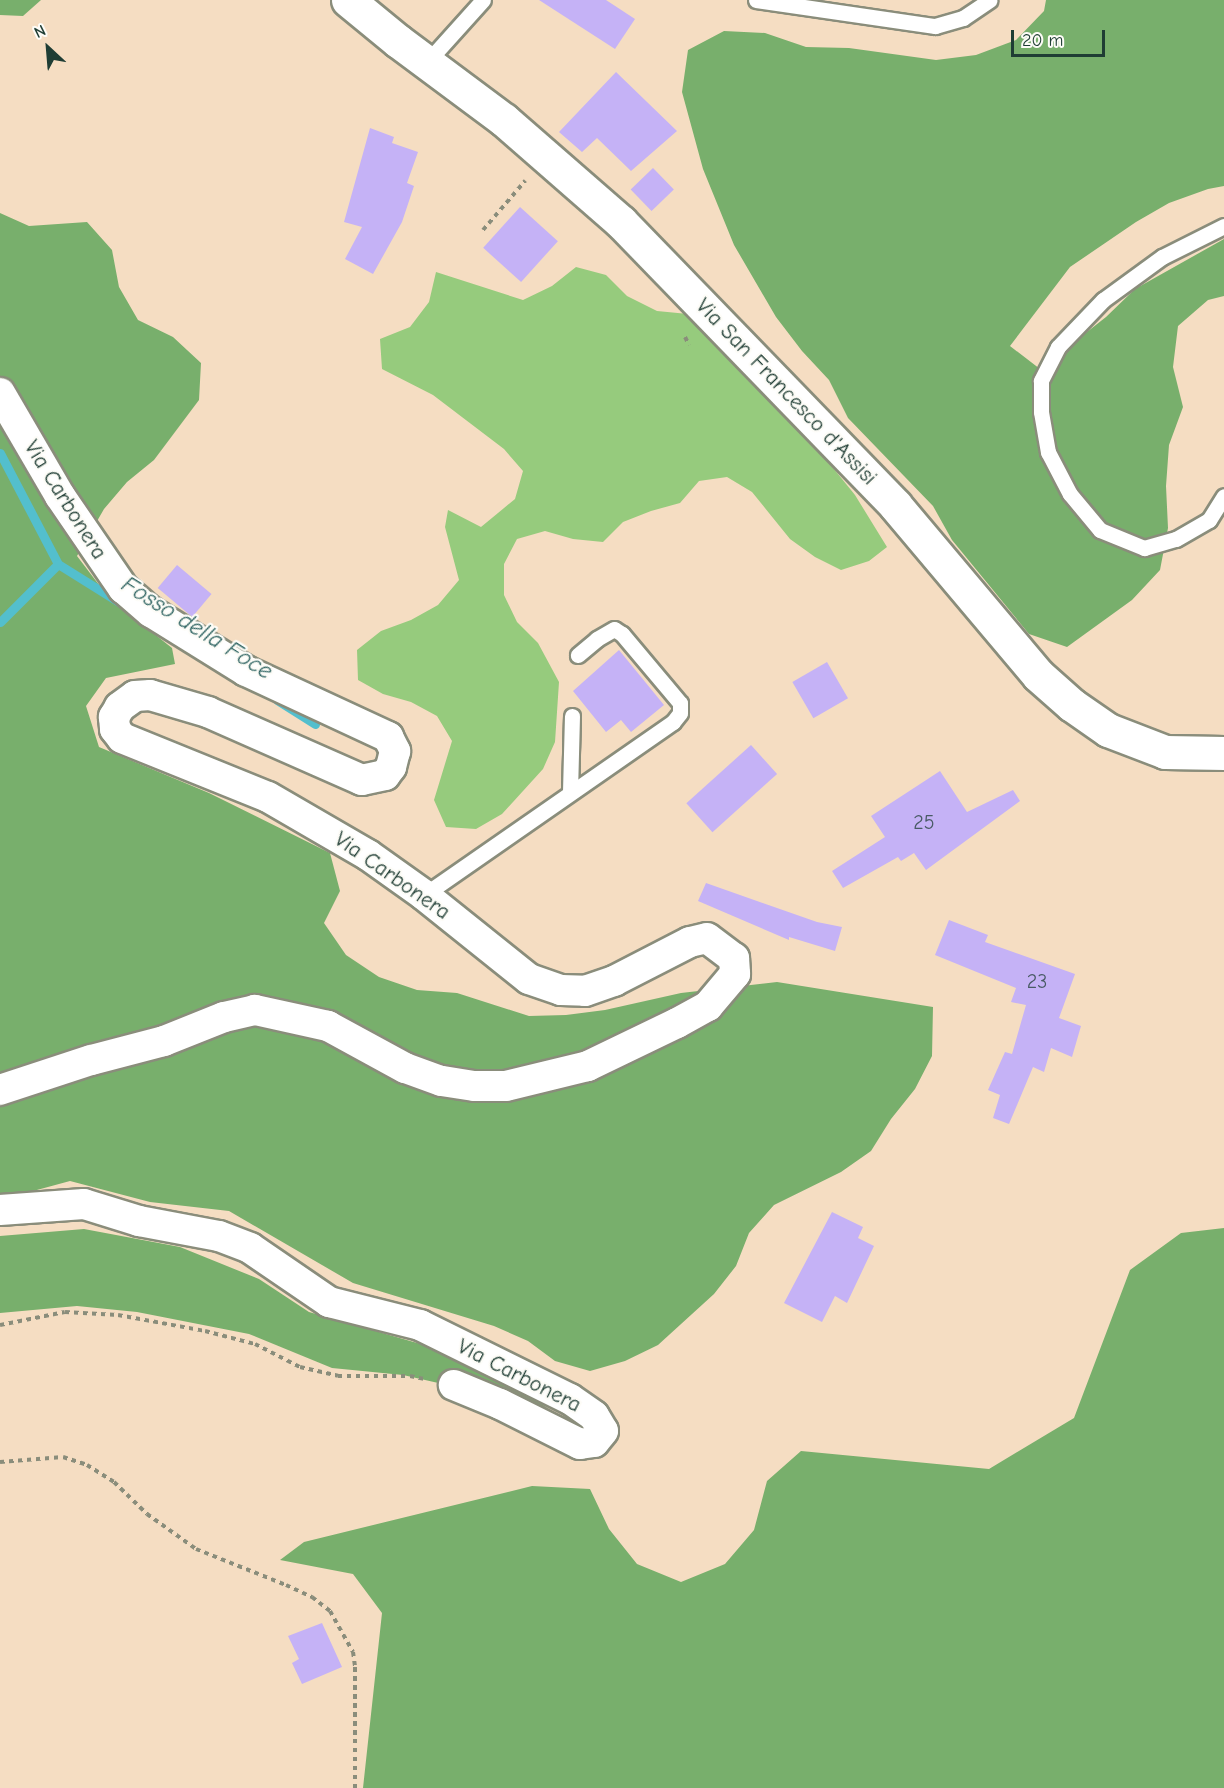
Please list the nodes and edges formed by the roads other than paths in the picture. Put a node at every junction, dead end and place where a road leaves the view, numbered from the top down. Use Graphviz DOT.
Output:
graph roads {
  1 [pos="348,0"];
  2 [pos="483,0"];
  3 [pos="756,0"];
  4 [pos="990,0"];
  5 [pos="428,61"];
  6 [pos="1224,226"];
  7 [pos="0,393"];
  8 [pos="1224,496"];
  9 [pos="578,656"];
  10 [pos="572,716"];
  11 [pos="1224,753"];
  12 [pos="570,792"];
  13 [pos="424,895"];
  14 [pos="0,1090"];
  15 [pos="0,1210"];
  16 [pos="454,1385"];
  1 -- 5 [label="main road, Via San Francesco d'Assisi"];
  2 -- 5 [label="lane"];
  3 -- 4 [label="lane"];
  5 -- 11 [label="main road, Via San Francesco d'Assisi"];
  6 -- 8 [label="lane"];
  7 -- 13 [label="street, Via Carbonera"];
  9 -- 12 [label="lane"];
  10 -- 12 [label="lane"];
  12 -- 13 [label="lane"];
  13 -- 14 [label="street, Via Carbonera"];
  15 -- 16 [label="street, Via Carbonera"];
}
